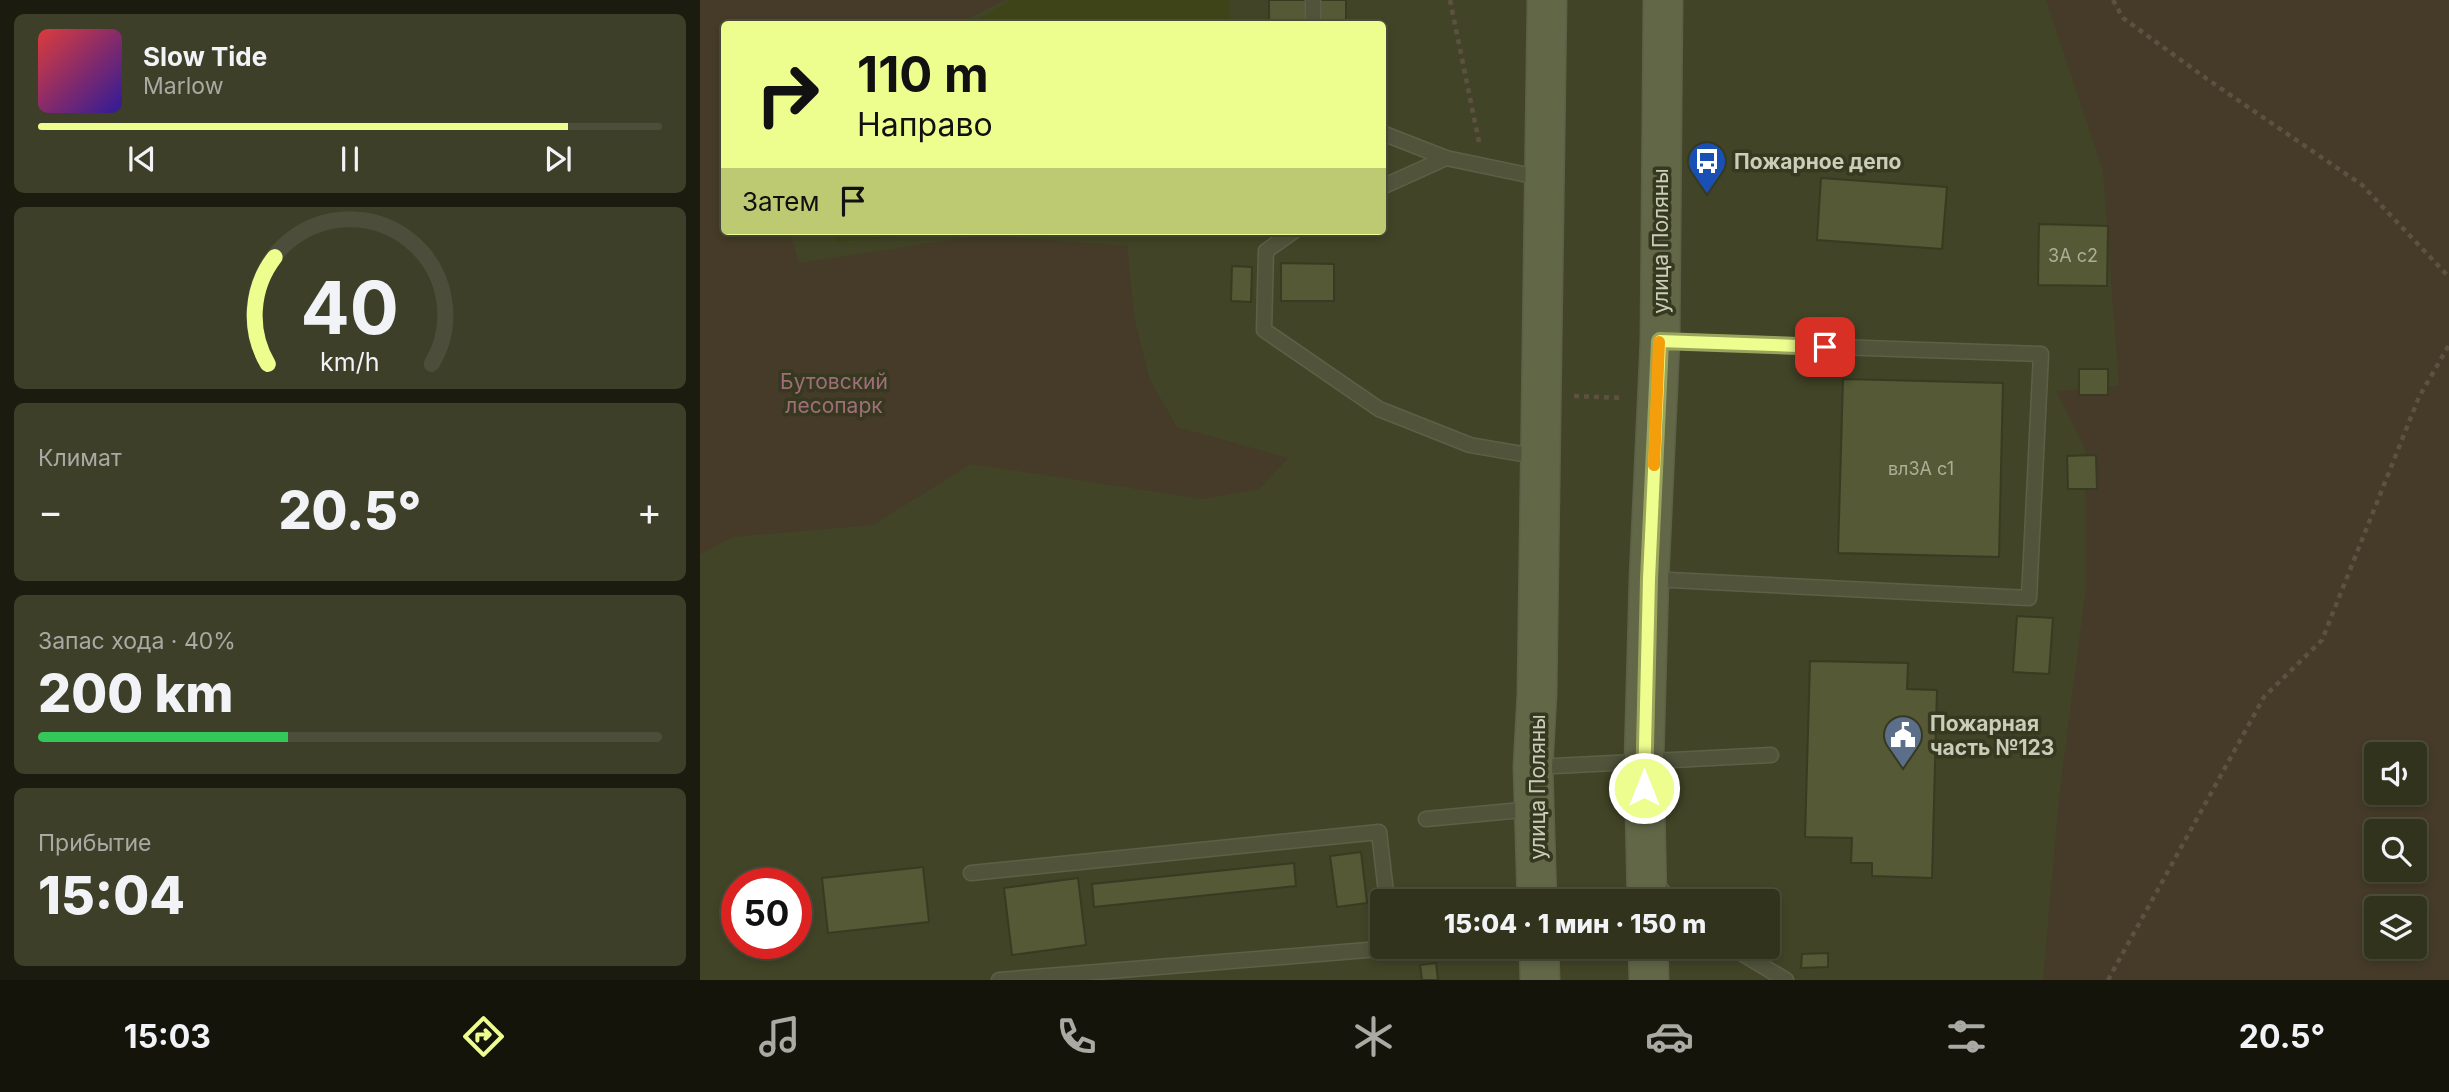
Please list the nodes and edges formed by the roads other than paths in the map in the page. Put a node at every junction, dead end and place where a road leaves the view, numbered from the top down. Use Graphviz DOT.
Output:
graph roads {
  1 [pos="1313,0"];
  2 [pos="1547,0"];
  3 [pos="1663,0"];
  4 [pos="1313,21"];
  5 [pos="1386,134"];
  6 [pos="1446,158"];
  7 [pos="1544,178"];
  8 [pos="1386,185"];
  9 [pos="1288,235"];
  10 [pos="1660,341"];
  11 [pos="1540,457"];
  12 [pos="1649,579"];
  13 [pos="1771,755"];
  14 [pos="1644,760"];
  15 [pos="1534,767"];
  16 [pos="1535,809"];
  17 [pos="1426,819"];
  18 [pos="971,873"];
  19 [pos="1646,886"];
  20 [pos="1385,889"];
  21 [pos="1537,889"];
  22 [pos="1370,949"];
  23 [pos="1539,959"];
  24 [pos="1648,959"];
  25 [pos="1751,959"];
  26 [pos="999,980"];
  27 [pos="1540,980"];
  28 [pos="1648,980"];
  29 [pos="1786,980"];
  1 -- 4 [label="lane"];
  2 -- 7 [label="main road, улица Поляны"];
  3 -- 10 [label="main road, улица Поляны"];
  5 -- 6 [label="lane"];
  6 -- 7 [label="lane"];
  6 -- 8 [label="lane"];
  7 -- 11 [label="main road, улица Поляны"];
  9 -- 11 [label="lane"];
  10 -- 12 [label="main road, улица Поляны"];
  10 -- 12 [label="lane"];
  11 -- 15 [label="main road, улица Поляны"];
  12 -- 14 [label="main road, улица Поляны"];
  13 -- 14 [label="lane"];
  14 -- 15 [label="lane"];
  14 -- 19 [label="main road, улица Поляны"];
  15 -- 16 [label="main road, улица Поляны"];
  16 -- 17 [label="lane"];
  16 -- 21 [label="main road, улица Поляны"];
  18 -- 20 [label="lane"];
  22 -- 26 [label="lane"];
  23 -- 27 [label="main road"];
  24 -- 28 [label="main road"];
  25 -- 29 [label="lane"];
}
